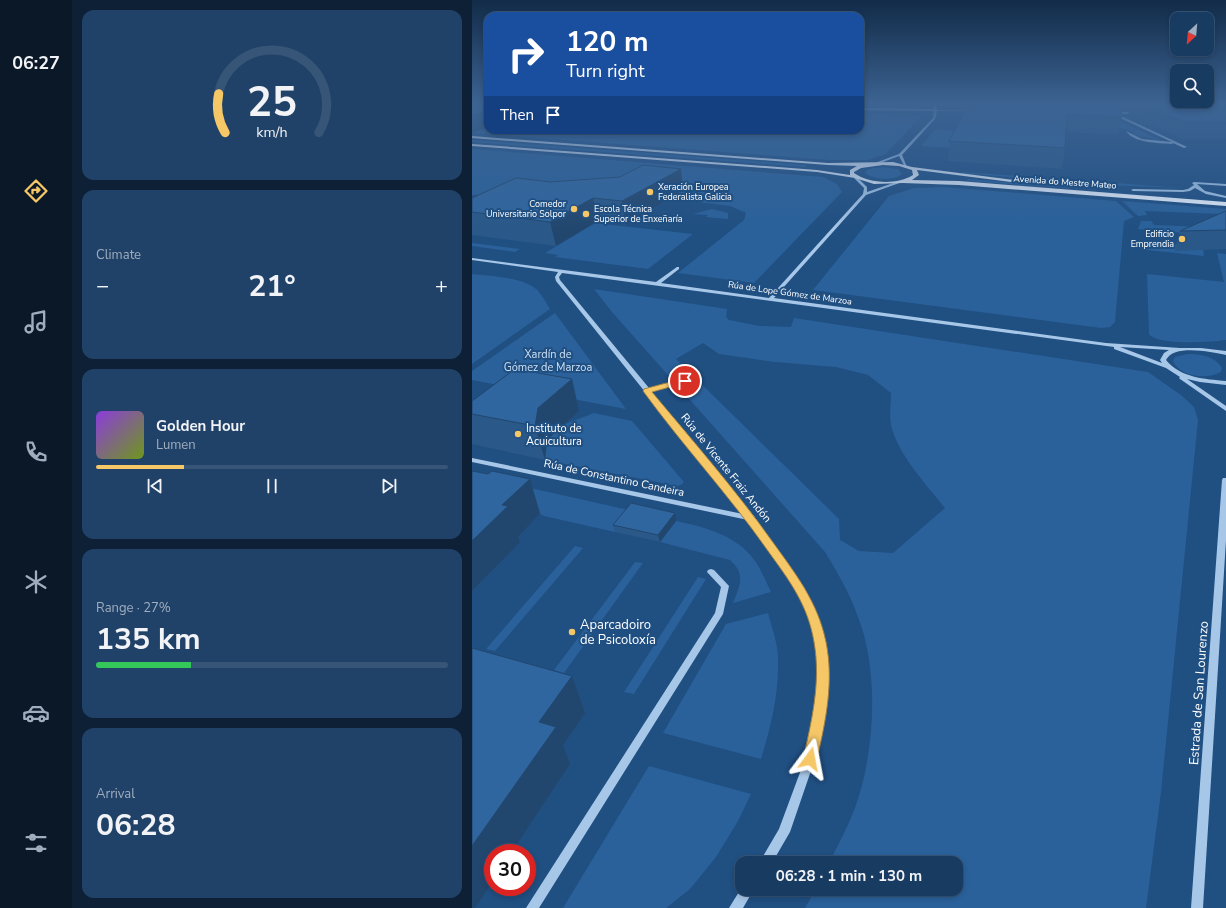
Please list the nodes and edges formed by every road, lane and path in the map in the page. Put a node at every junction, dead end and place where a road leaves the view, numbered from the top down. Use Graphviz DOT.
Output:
graph roads {
  1 [pos="569,144"];
  2 [pos="909,144"];
  3 [pos="1179,144"];
  4 [pos="472,145"];
  5 [pos="1185,147"];
  6 [pos="900,155"];
  7 [pos="876,164"];
  8 [pos="868,165"];
  9 [pos="909,167"];
  10 [pos="855,177"];
  11 [pos="903,181"];
  12 [pos="1018,181"];
  13 [pos="1226,185"];
  14 [pos="1195,186"];
  15 [pos="1125,189"];
  16 [pos="1133,190"];
  17 [pos="865,194"];
  18 [pos="1192,195"];
  19 [pos="1199,195"];
  20 [pos="1226,198"];
  21 [pos="1226,204"];
  22 [pos="472,259"];
  23 [pos="677,268"];
  24 [pos="561,271"];
  25 [pos="656,284"];
  26 [pos="771,299"];
  27 [pos="1106,345"];
  28 [pos="1178,349"];
  29 [pos="1226,353"];
  30 [pos="1167,366"];
  31 [pos="1176,373"];
  32 [pos="696,378"];
  33 [pos="1226,383"];
  34 [pos="647,391"];
  35 [pos="1226,410"];
  36 [pos="472,460"];
  37 [pos="1226,480"];
  38 [pos="750,518"];
  39 [pos="711,572"];
  40 [pos="769,856"];
  41 [pos="743,896"];
  42 [pos="532,908"];
  43 [pos="734,908"];
  44 [pos="1197,908"];
  1 -- 8 [label="main road"];
  2 -- 6 [label="street"];
  3 -- 5 [label="street"];
  4 -- 10 [label="main road"];
  6 -- 7 [label="street"];
  6 -- 9 [label="street"];
  7 -- 8 [label="main road, Avenida do Mestre Mateo"];
  7 -- 9 [label="main road, Avenida do Mestre Mateo"];
  8 -- 10 [label="main road"];
  9 -- 11 [label="main road"];
  9 -- 12 [label="main road, Avenida do Mestre Mateo"];
  10 -- 11 [label="main road, Avenida do Mestre Mateo"];
  10 -- 17 [label="street"];
  11 -- 17 [label="street"];
  11 -- 21 [label="main road, Avenida do Mestre Mateo"];
  13 -- 14 [label="street"];
  14 -- 16 [label="street"];
  14 -- 20 [label="street"];
  15 -- 16 [label="main road, Avenida do Mestre Mateo"];
  16 -- 18 [label="main road, Avenida do Mestre Mateo"];
  17 -- 26 [label="street"];
  19 -- 20 [label="main road"];
  22 -- 24 [label="street, Rúa de Lope Gómez de Marzoa"];
  23 -- 25 [label="street"];
  24 -- 25 [label="street, Rúa de Lope Gómez de Marzoa"];
  24 -- 34 [label="street, Rúa de Vicente Fraiz Andón"];
  25 -- 26 [label="street, Rúa de Lope Gómez de Marzoa"];
  26 -- 27 [label="street, Rúa de Lope Gómez de Marzoa"];
  27 -- 28 [label="street, Rúa de Lope Gómez de Marzoa"];
  27 -- 30 [label="street, Rúa de Lope Gómez de Marzoa"];
  28 -- 29 [label="street, Rúa de Lope Gómez de Marzoa"];
  28 -- 30 [label="street"];
  30 -- 31 [label="street, Rúa de Lope Gómez de Marzoa"];
  31 -- 33 [label="street, Rúa de Lope Gómez de Marzoa"];
  31 -- 35 [label="street, Rúa de Lope Gómez de Marzoa"];
  32 -- 34 [label="street"];
  34 -- 38 [label="street, Rúa de Vicente Fraiz Andón"];
  36 -- 38 [label="street, Rúa de Constantino Candeira"];
  37 -- 44 [label="street, Estrada de San Lourenzo"];
  38 -- 40 [label="street, Rúa de Vicente Fraiz Andón"];
  39 -- 42 [label="street"];
  41 -- 43 [label="street"];
}
